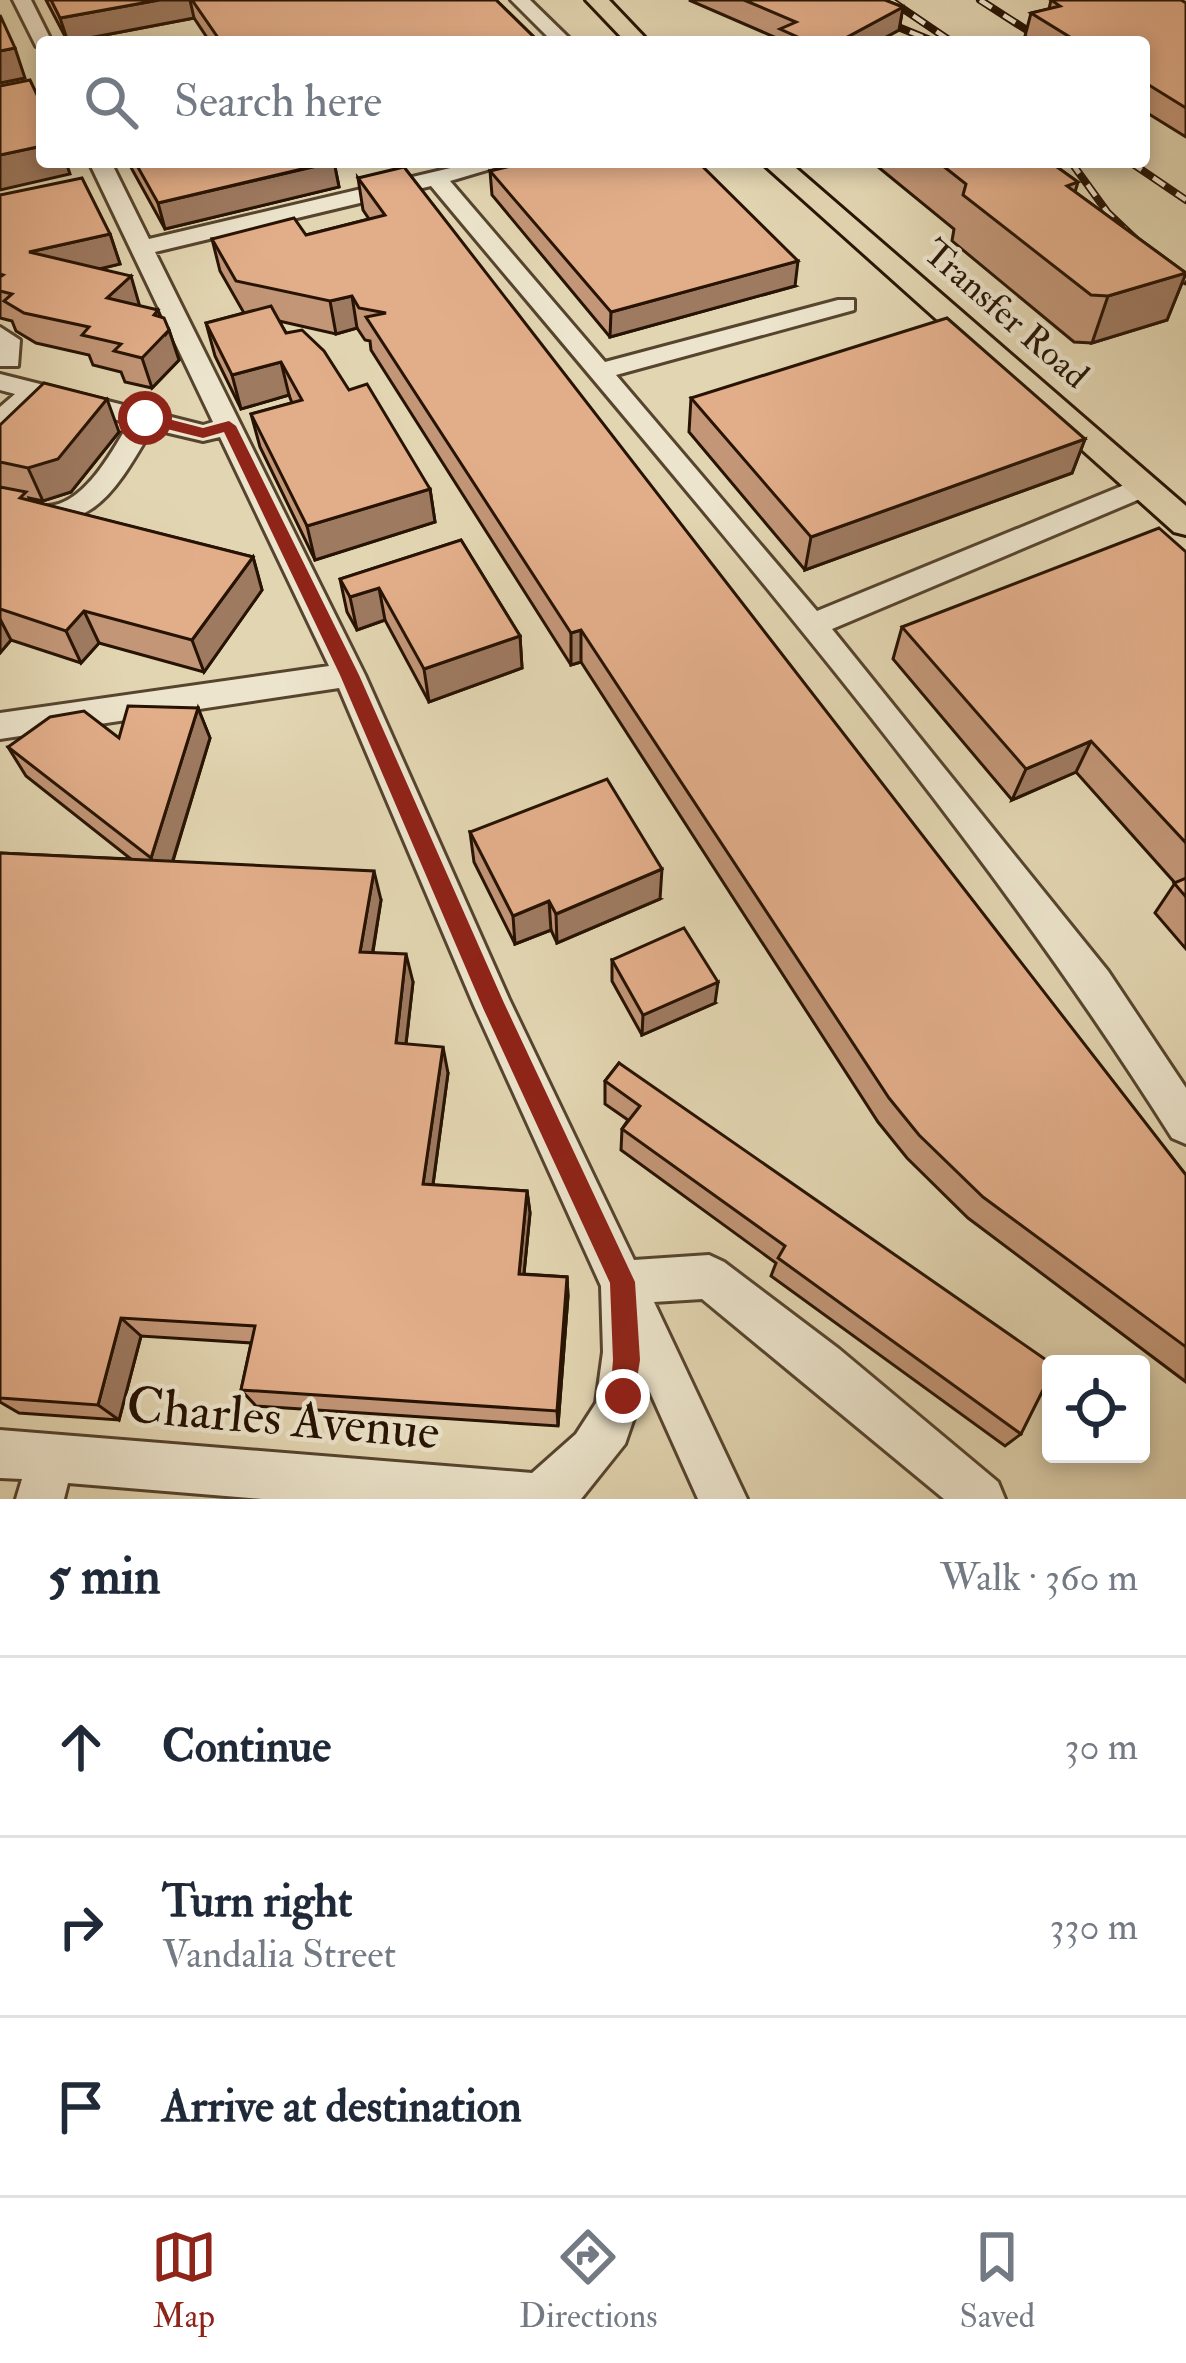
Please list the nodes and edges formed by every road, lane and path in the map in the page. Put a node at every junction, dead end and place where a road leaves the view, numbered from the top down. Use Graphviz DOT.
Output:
graph roads {
  1 [pos="520,0"];
  2 [pos="597,0"];
  3 [pos="19,7"];
  4 [pos="39,36"];
  5 [pos="558,36"];
  6 [pos="632,36"];
  7 [pos="478,168"];
  8 [pos="781,168"];
  9 [pos="100,178"];
  10 [pos="436,178"];
  11 [pos="142,248"];
  12 [pos="846,304"];
  13 [pos="0,334"];
  14 [pos="4,371"];
  15 [pos="602,371"];
  16 [pos="34,390"];
  17 [pos="145,418"];
  18 [pos="0,422"];
  19 [pos="229,426"];
  20 [pos="1144,487"];
  21 [pos="0,504"];
  22 [pos="52,516"];
  23 [pos="96,519"];
  24 [pos="1186,524"];
  25 [pos="812,625"];
  26 [pos="349,675"];
  27 [pos="0,726"];
  28 [pos="1186,1124"];
  29 [pos="622,1282"];
  30 [pos="0,1454"];
  31 [pos="46,1478"];
  32 [pos="539,1498"];
  33 [pos="556,1499"];
  34 [pos="723,1499"];
  35 [pos="981,1499"];
  1 -- 5 [label="street"];
  2 -- 6 [label="main road"];
  3 -- 4 [label="street"];
  7 -- 10 [label="street"];
  8 -- 20 [label="main road, Transfer Road"];
  9 -- 11 [label="street"];
  10 -- 11 [label="street"];
  10 -- 15 [label="street"];
  11 -- 19 [label="street"];
  12 -- 15 [label="street"];
  13 -- 14 [label="street"];
  14 -- 16 [label="street"];
  15 -- 25 [label="street"];
  16 -- 17 [label="street"];
  16 -- 18 [label="street"];
  17 -- 19 [label="street"];
  17 -- 22 [label="street"];
  19 -- 26 [label="street"];
  20 -- 24 [label="main road, Transfer Road"];
  20 -- 25 [label="street"];
  21 -- 22 [label="street"];
  22 -- 23 [label="street"];
  25 -- 28 [label="street"];
  26 -- 27 [label="street"];
  26 -- 29 [label="street"];
  29 -- 32 [label="street"];
  29 -- 34 [label="street"];
  29 -- 35 [label="street"];
  30 -- 31 [label="street, Charles Avenue"];
  31 -- 32 [label="street, Charles Avenue"];
  32 -- 33 [label="street, Charles Avenue"];
}
